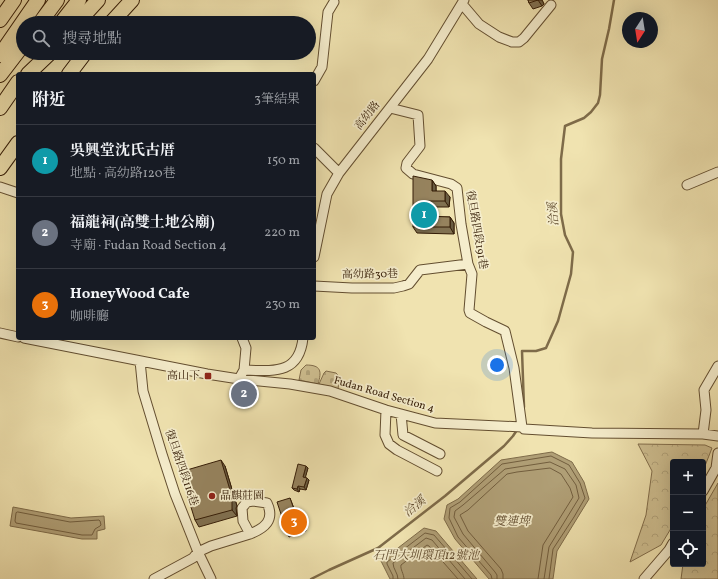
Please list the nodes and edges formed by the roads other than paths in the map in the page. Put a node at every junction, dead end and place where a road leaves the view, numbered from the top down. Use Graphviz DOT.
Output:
graph roads {
  1 [pos="14,0"];
  2 [pos="38,0"];
  3 [pos="57,0"];
  4 [pos="79,0"];
  5 [pos="98,0"];
  6 [pos="132,0"];
  7 [pos="334,2"];
  8 [pos="463,2"];
  9 [pos="551,5"];
  10 [pos="27,16"];
  11 [pos="45,16"];
  12 [pos="66,16"];
  13 [pos="83,16"];
  14 [pos="117,16"];
  15 [pos="0,20"];
  16 [pos="16,32"];
  17 [pos="16,54"];
  18 [pos="0,55"];
  19 [pos="34,60"];
  20 [pos="43,60"];
  21 [pos="80,60"];
  22 [pos="25,72"];
  23 [pos="30,72"];
  24 [pos="71,72"];
  25 [pos="0,74"];
  26 [pos="316,78"];
  27 [pos="16,85"];
  28 [pos="0,108"];
  29 [pos="390,108"];
  30 [pos="16,146"];
  31 [pos="316,150"];
  32 [pos="0,168"];
  33 [pos="718,172"];
  34 [pos="339,173"];
  35 [pos="687,185"];
  36 [pos="0,187"];
  37 [pos="16,192"];
  38 [pos="316,248"];
  39 [pos="468,264"];
  40 [pos="316,286"];
  41 [pos="0,333"];
  42 [pos="16,337"];
  43 [pos="40,340"];
  44 [pos="243,340"];
  45 [pos="303,340"];
  46 [pos="140,361"];
  47 [pos="718,366"];
  48 [pos="244,370"];
  49 [pos="239,379"];
  50 [pos="386,410"];
  51 [pos="401,414"];
  52 [pos="523,428"];
  53 [pos="703,434"];
  54 [pos="718,436"];
  55 [pos="718,452"];
  56 [pos="440,454"];
  57 [pos="437,471"];
  58 [pos="706,486"];
  59 [pos="250,534"];
  60 [pos="670,548"];
  61 [pos="198,552"];
  62 [pos="154,579"];
  63 [pos="211,579"];
  64 [pos="644,579"];
  1 -- 15 [label="highway"];
  2 -- 10 [label="highway"];
  3 -- 11 [label="highway"];
  4 -- 12 [label="highway"];
  5 -- 13 [label="highway"];
  6 -- 14 [label="highway"];
  7 -- 26 [label="street"];
  8 -- 9 [label="street"];
  8 -- 29 [label="street, 高幼路"];
  16 -- 18 [label="highway"];
  17 -- 25 [label="highway"];
  19 -- 22 [label="highway"];
  20 -- 23 [label="highway"];
  21 -- 24 [label="highway"];
  27 -- 28 [label="highway"];
  29 -- 34 [label="street, 高幼路"];
  29 -- 39 [label="street, 復旦路四段191巷"];
  30 -- 32 [label="highway"];
  31 -- 34 [label="street"];
  33 -- 35 [label="street"];
  34 -- 38 [label="street, 高幼路"];
  36 -- 37 [label="street"];
  39 -- 40 [label="street, 高幼路30巷"];
  39 -- 52 [label="street, 復旦路四段191巷"];
  41 -- 42 [label="street"];
  43 -- 46 [label="street, Fudan Road Section 4"];
  44 -- 48 [label="street"];
  45 -- 48 [label="street"];
  46 -- 49 [label="street, Fudan Road Section 4"];
  46 -- 61 [label="street, 復旦路四段116巷"];
  47 -- 53 [label="street"];
  48 -- 49 [label="street"];
  49 -- 50 [label="street, Fudan Road Section 4"];
  50 -- 51 [label="street, Fudan Road Section 4"];
  50 -- 57 [label="street"];
  51 -- 52 [label="street, Fudan Road Section 4"];
  51 -- 56 [label="street"];
  52 -- 53 [label="street, Fudan Road Section 4"];
  53 -- 54 [label="street, Fudan Road Section 4"];
  55 -- 58 [label="street"];
  59 -- 61 [label="street"];
  60 -- 64 [label="street"];
  61 -- 62 [label="street"];
  61 -- 63 [label="street, 復旦路四段116巷"];
}
